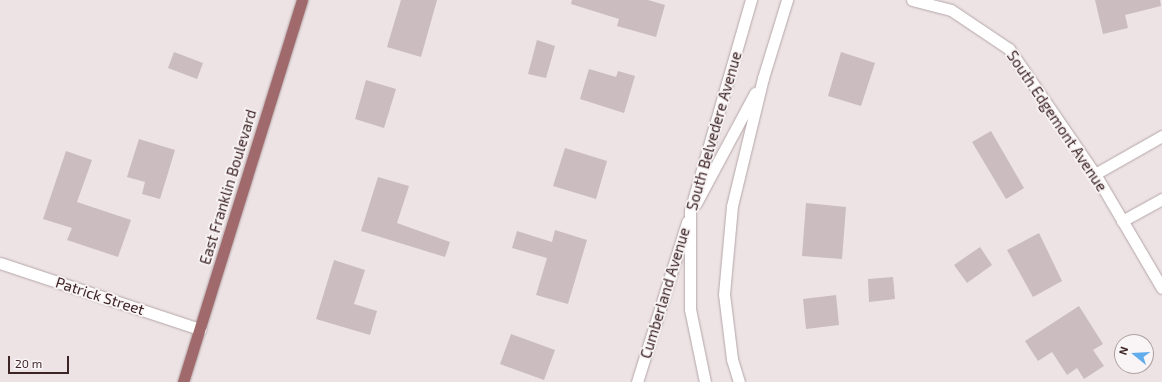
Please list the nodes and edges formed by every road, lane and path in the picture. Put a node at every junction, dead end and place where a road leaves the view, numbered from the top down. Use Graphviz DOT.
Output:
graph roads {
  1 [pos="302,0"];
  2 [pos="751,0"];
  3 [pos="788,0"];
  4 [pos="912,0"];
  5 [pos="763,78"];
  6 [pos="1162,136"];
  7 [pos="1095,174"];
  8 [pos="1162,198"];
  9 [pos="690,211"];
  10 [pos="1122,220"];
  11 [pos="0,263"];
  12 [pos="1162,288"];
  13 [pos="200,329"];
  14 [pos="183,382"];
  15 [pos="637,382"];
  16 [pos="705,382"];
  17 [pos="739,382"];
  1 -- 13 [label="main road, East Franklin Boulevard"];
  2 -- 9 [label="street, South Belvedere Avenue"];
  3 -- 5 [label="street"];
  4 -- 7 [label="street, South Edgemont Avenue"];
  5 -- 9 [label="street, Cumberland Avenue"];
  5 -- 17 [label="street"];
  6 -- 7 [label="street"];
  7 -- 10 [label="street, South Edgemont Avenue"];
  8 -- 10 [label="street"];
  9 -- 15 [label="street, Cumberland Avenue"];
  9 -- 16 [label="street, South Belvedere Avenue"];
  10 -- 12 [label="street, South Edgemont Avenue"];
  11 -- 13 [label="street, Patrick Street"];
  13 -- 14 [label="main road, East Franklin Boulevard"];
}
